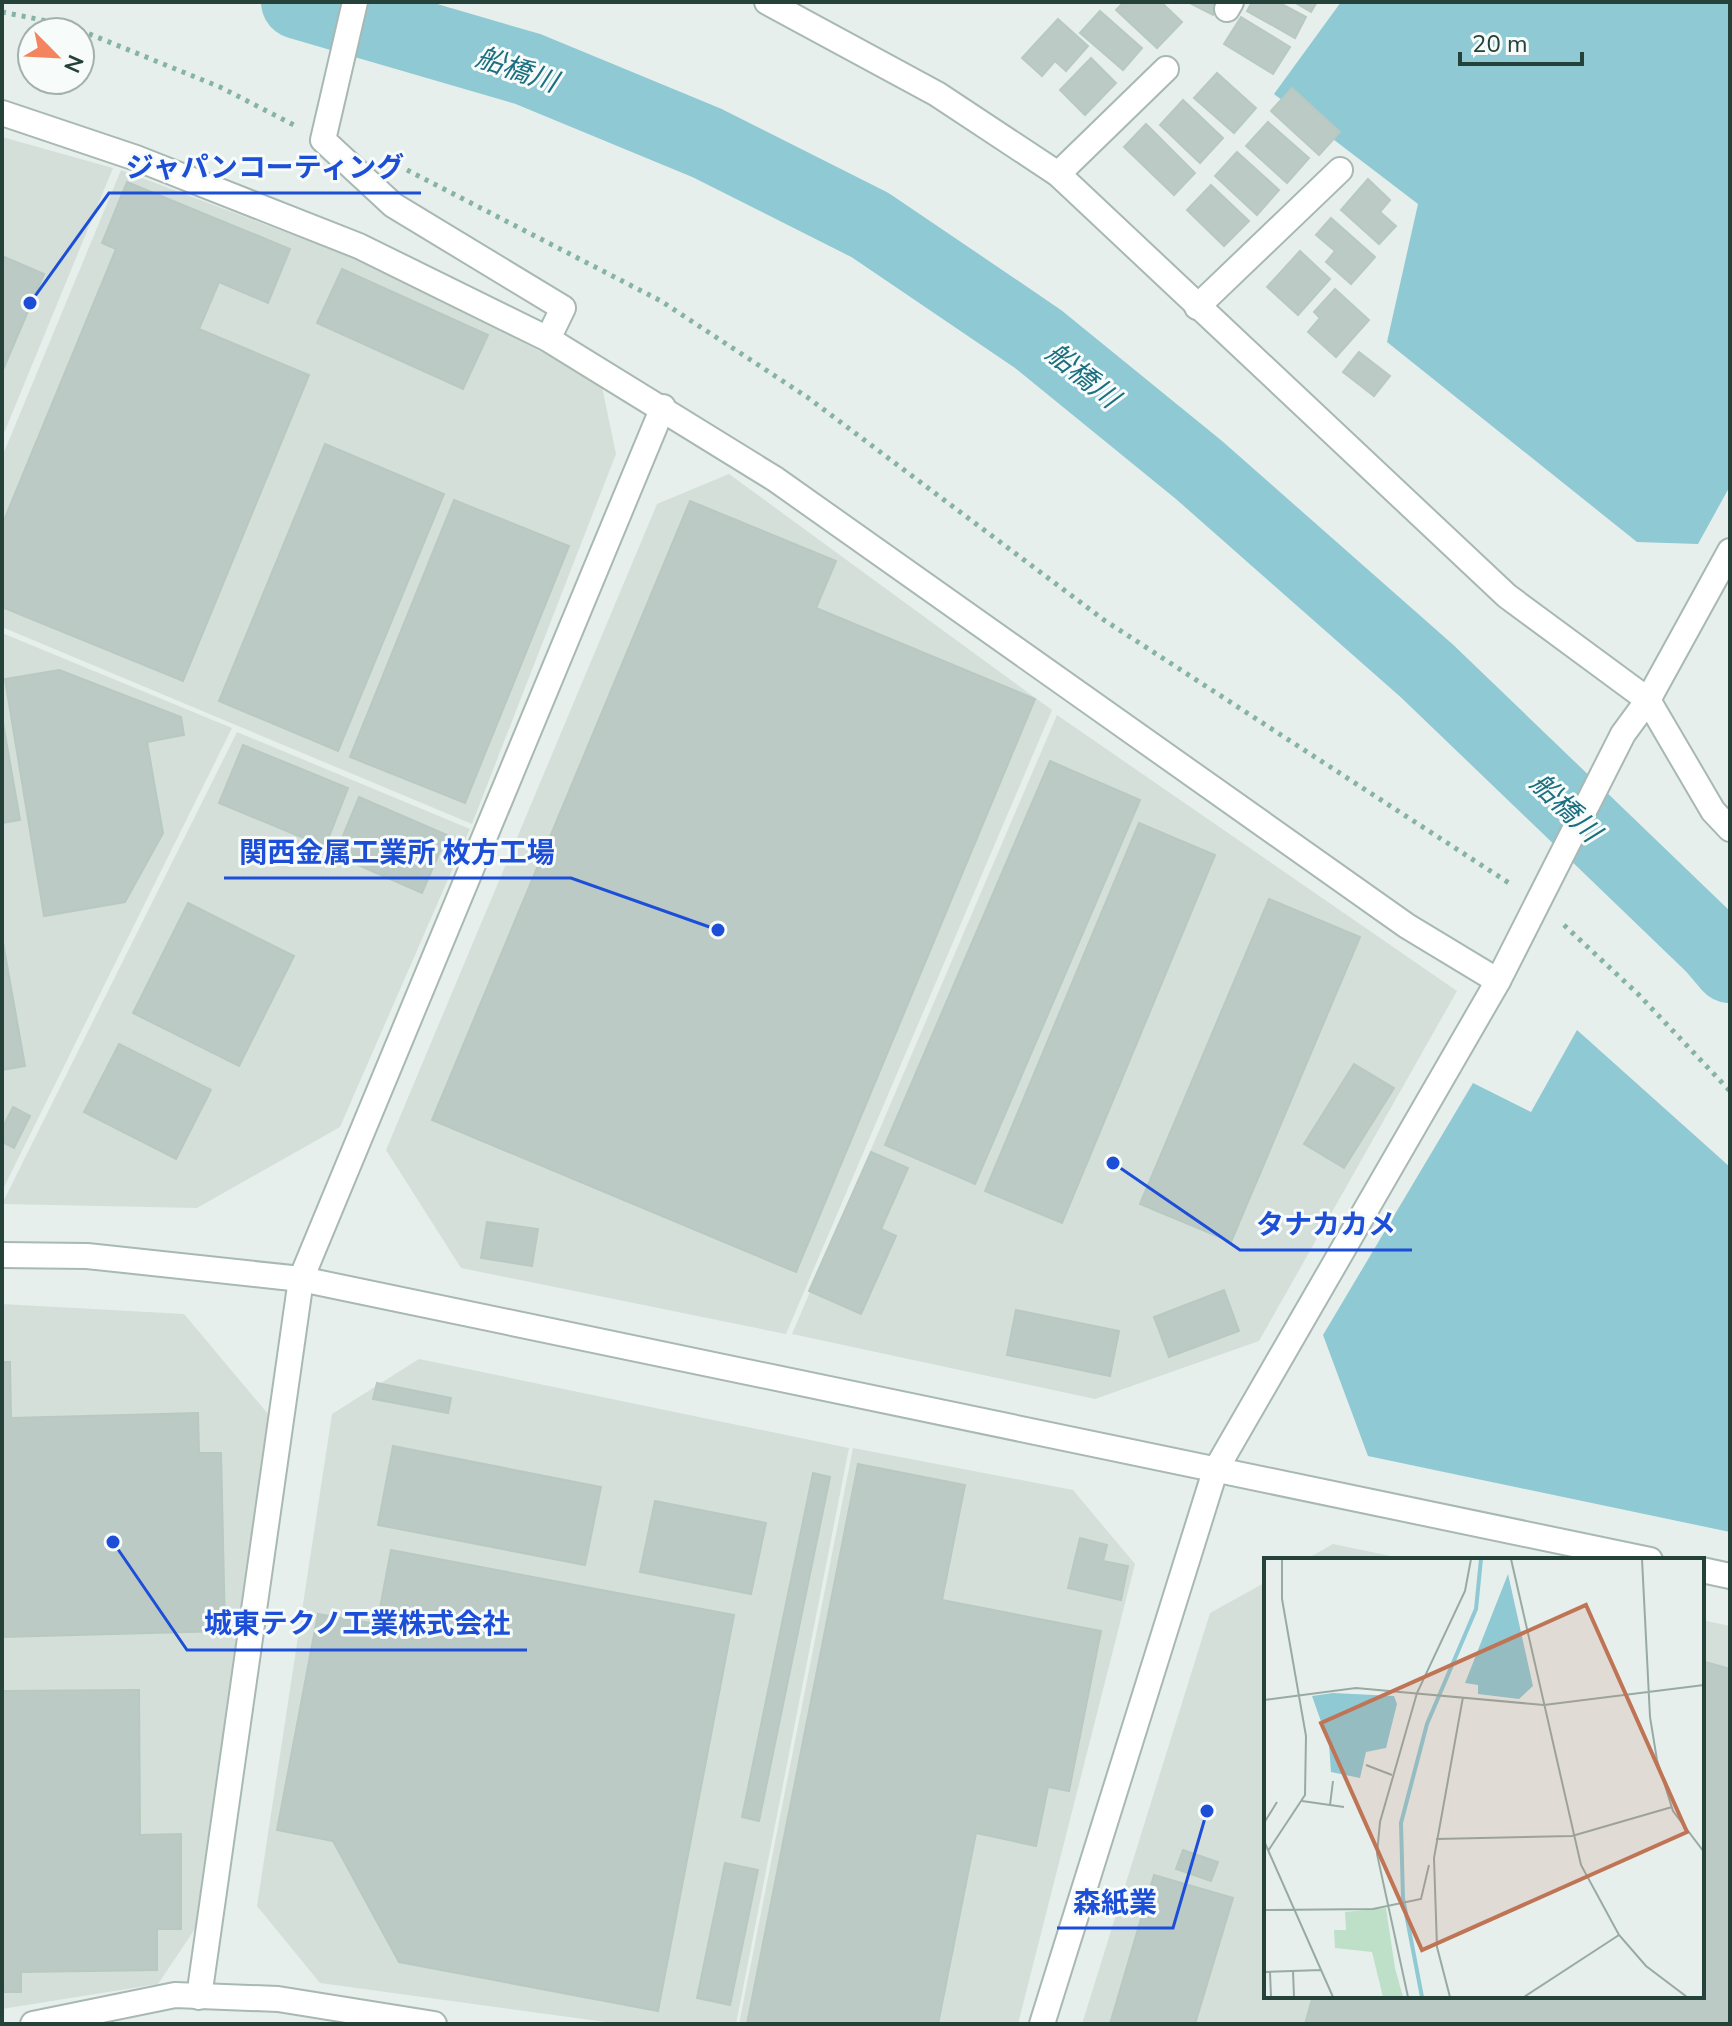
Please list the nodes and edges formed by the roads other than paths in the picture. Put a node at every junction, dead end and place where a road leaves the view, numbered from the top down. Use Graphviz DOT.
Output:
graph roads {
  1 [pos="355,2"];
  2 [pos="767,2"];
  3 [pos="1166,69"];
  4 [pos="2,113"];
  5 [pos="1340,170"];
  6 [pos="1058,174"];
  7 [pos="1197,307"];
  8 [pos="548,339"];
  9 [pos="663,407"];
  10 [pos="1730,551"];
  11 [pos="1648,700"];
  12 [pos="1730,829"];
  13 [pos="1498,981"];
  14 [pos="2,1255"];
  15 [pos="301,1279"];
  16 [pos="1215,1471"];
  17 [pos="1640,1558"];
  18 [pos="1704,1570"];
  19 [pos="1730,1576"];
  20 [pos="199,1997"];
  21 [pos="33,2024"];
  22 [pos="434,2024"];
  23 [pos="1042,2024"];
  1 -- 8 [label="street"];
  2 -- 6 [label="street"];
  3 -- 6 [label="street"];
  4 -- 8 [label="street"];
  5 -- 7 [label="street"];
  6 -- 7 [label="street"];
  7 -- 11 [label="street"];
  8 -- 9 [label="street"];
  9 -- 13 [label="street"];
  9 -- 15 [label="street"];
  10 -- 11 [label="street"];
  11 -- 12 [label="street"];
  11 -- 13 [label="street"];
  13 -- 16 [label="street"];
  14 -- 15 [label="street"];
  15 -- 16 [label="street"];
  15 -- 20 [label="street"];
  16 -- 17 [label="street"];
  16 -- 23 [label="street"];
  18 -- 19 [label="street"];
  20 -- 21 [label="street"];
  20 -- 22 [label="street"];
}
